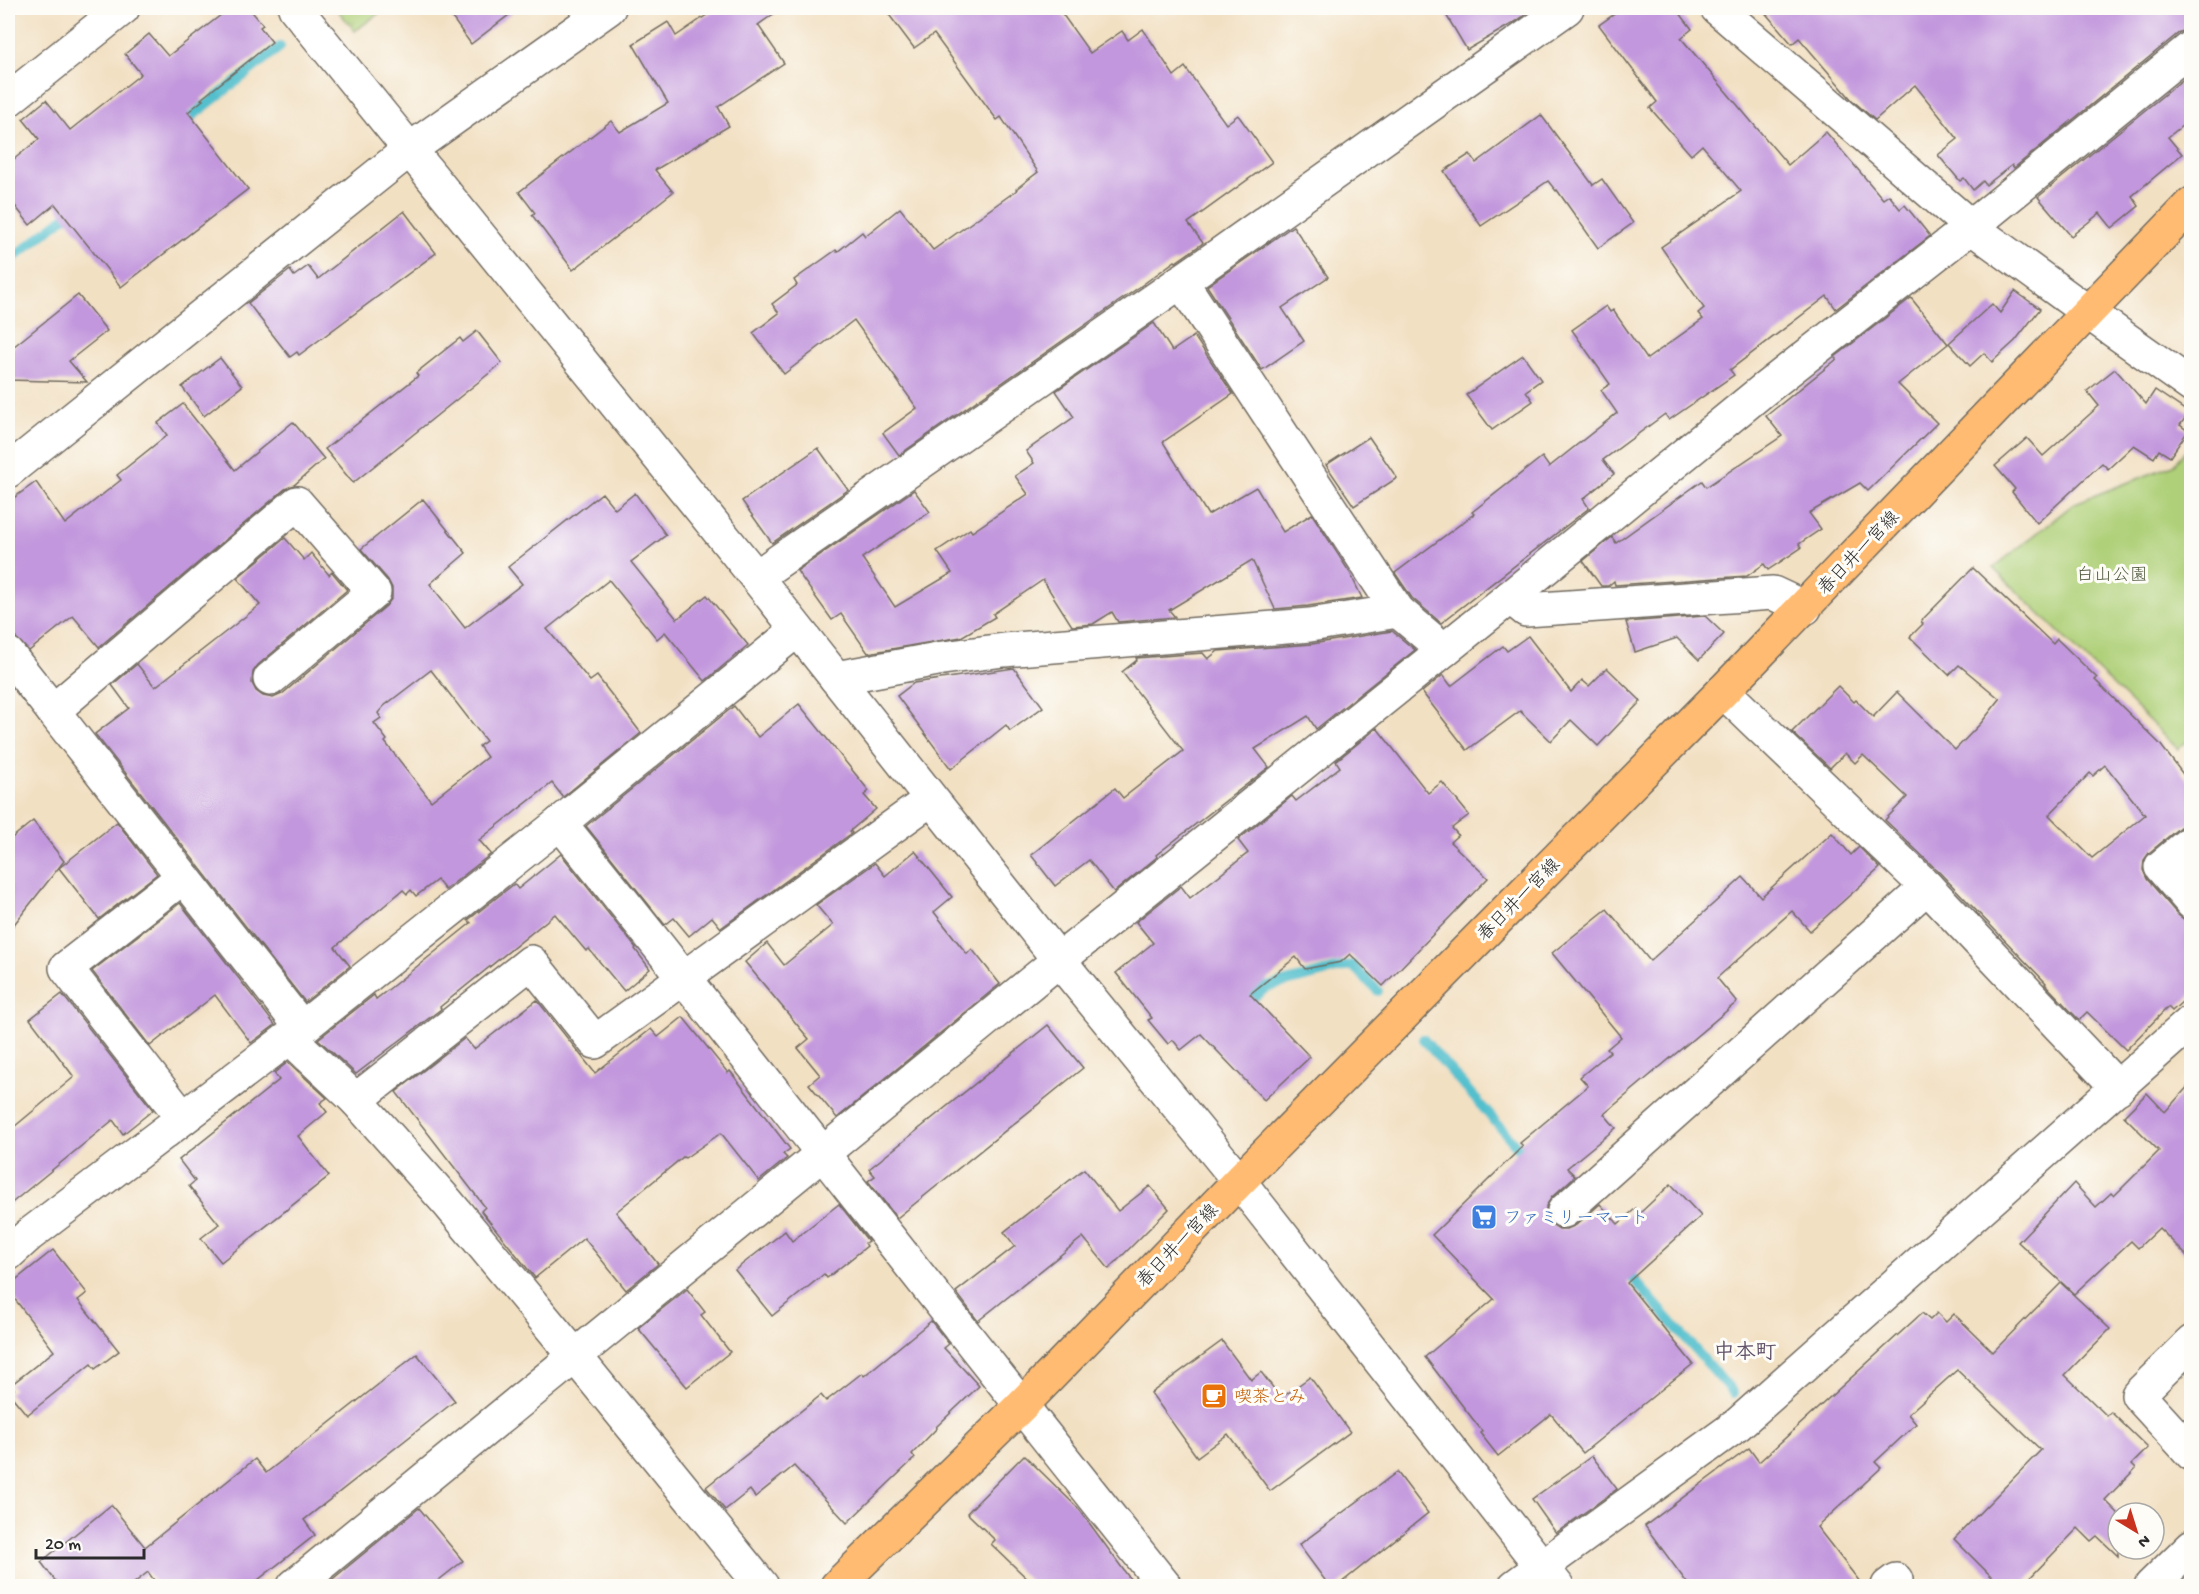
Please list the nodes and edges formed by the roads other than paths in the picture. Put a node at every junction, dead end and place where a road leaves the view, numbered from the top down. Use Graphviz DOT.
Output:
graph roads {
  1 [pos="123,8"];
  2 [pos="295,8"];
  3 [pos="609,8"];
  4 [pos="1567,8"];
  5 [pos="1717,8"];
  6 [pos="2192,47"];
  7 [pos="8,100"];
  8 [pos="409,150"];
  9 [pos="2192,204"];
  10 [pos="1971,227"];
  11 [pos="1181,281"];
  12 [pos="2089,313"];
  13 [pos="2192,386"];
  14 [pos="8,471"];
  15 [pos="756,578"];
  16 [pos="1510,597"];
  17 [pos="1805,608"];
  18 [pos="1398,611"];
  19 [pos="797,630"];
  20 [pos="1444,650"];
  21 [pos="8,654"];
  22 [pos="836,678"];
  23 [pos="270,679"];
  24 [pos="1723,691"];
  25 [pos="53,711"];
  26 [pos="931,799"];
  27 [pos="560,823"];
  28 [pos="2192,841"];
  29 [pos="183,877"];
  30 [pos="1926,887"];
  31 [pos="2192,903"];
  32 [pos="1059,960"];
  33 [pos="684,978"];
  34 [pos="2192,1021"];
  35 [pos="296,1033"];
  36 [pos="2118,1088"];
  37 [pos="356,1100"];
  38 [pos="183,1118"];
  39 [pos="823,1154"];
  40 [pos="1239,1181"];
  41 [pos="1564,1211"];
  42 [pos="8,1254"];
  43 [pos="2192,1342"];
  44 [pos="575,1356"];
  45 [pos="1020,1407"];
  46 [pos="2192,1454"];
  47 [pos="2192,1546"];
  48 [pos="1550,1577"];
  49 [pos="294,1587"];
  50 [pos="762,1587"];
  51 [pos="837,1587"];
  52 [pos="1165,1587"];
  53 [pos="1515,1587"];
  54 [pos="2151,1587"];
  1 -- 7 [label="street"];
  2 -- 8 [label="street"];
  3 -- 8 [label="street"];
  4 -- 11 [label="street"];
  5 -- 10 [label="street"];
  6 -- 10 [label="street"];
  8 -- 14 [label="street"];
  8 -- 15 [label="street"];
  9 -- 12 [label="main road, 春日井一宮線"];
  10 -- 12 [label="street"];
  10 -- 16 [label="street"];
  11 -- 15 [label="street"];
  11 -- 18 [label="street"];
  12 -- 13 [label="street"];
  12 -- 17 [label="main road, 春日井一宮線"];
  15 -- 19 [label="street"];
  16 -- 17 [label="street"];
  16 -- 20 [label="street"];
  17 -- 24 [label="main road, 春日井一宮線"];
  18 -- 20 [label="street"];
  18 -- 22 [label="street"];
  19 -- 22 [label="street"];
  19 -- 27 [label="street"];
  20 -- 32 [label="street"];
  21 -- 25 [label="street"];
  22 -- 26 [label="street"];
  23 -- 25 [label="street"];
  24 -- 30 [label="street"];
  24 -- 40 [label="main road, 春日井一宮線"];
  25 -- 29 [label="street"];
  26 -- 32 [label="street"];
  26 -- 33 [label="street"];
  27 -- 33 [label="street"];
  27 -- 35 [label="street"];
  28 -- 31 [label="street"];
  29 -- 35 [label="street"];
  29 -- 38 [label="street"];
  30 -- 36 [label="street"];
  30 -- 41 [label="street"];
  32 -- 39 [label="street"];
  32 -- 40 [label="street"];
  33 -- 37 [label="street"];
  33 -- 39 [label="street"];
  34 -- 36 [label="street"];
  35 -- 37 [label="street"];
  35 -- 38 [label="street"];
  36 -- 48 [label="street"];
  37 -- 44 [label="street"];
  38 -- 42 [label="street"];
  39 -- 44 [label="street"];
  39 -- 45 [label="street"];
  40 -- 45 [label="main road, 春日井一宮線"];
  40 -- 48 [label="street"];
  43 -- 46 [label="street"];
  44 -- 49 [label="street"];
  44 -- 50 [label="street"];
  45 -- 51 [label="main road, 春日井一宮線"];
  45 -- 52 [label="street"];
  47 -- 54 [label="street"];
  48 -- 53 [label="street"];
}
